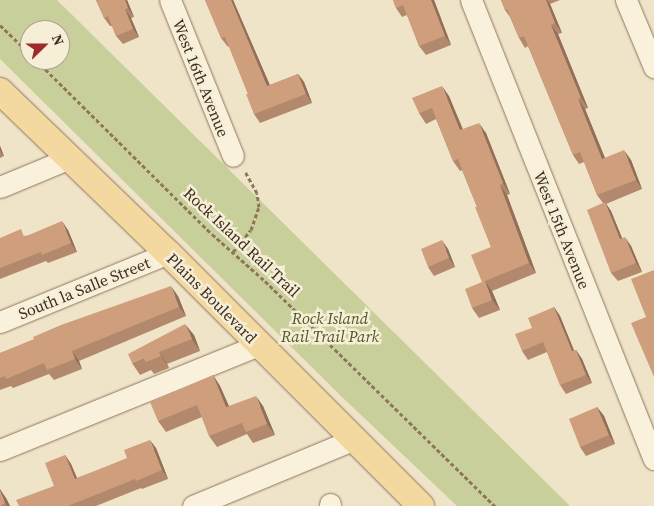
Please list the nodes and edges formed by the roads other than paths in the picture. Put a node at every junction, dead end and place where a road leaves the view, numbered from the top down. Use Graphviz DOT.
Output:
graph roads {
  1 [pos="170,0"];
  2 [pos="471,0"];
  3 [pos="626,0"];
  4 [pos="654,67"];
  5 [pos="0,92"];
  6 [pos="233,156"];
  7 [pos="70,158"];
  8 [pos="0,187"];
  9 [pos="168,253"];
  10 [pos="0,322"];
  11 [pos="259,345"];
  12 [pos="355,439"];
  13 [pos="0,450"];
  14 [pos="654,459"];
  15 [pos="193,506"];
  16 [pos="421,506"];
  1 -- 6 [label="street, West 16th Avenue"];
  2 -- 14 [label="street, West 15th Avenue"];
  3 -- 4 [label="street"];
  5 -- 7 [label="main road, Plains Boulevard"];
  7 -- 8 [label="street"];
  7 -- 9 [label="main road, Plains Boulevard"];
  9 -- 10 [label="street, South la Salle Street"];
  9 -- 11 [label="main road, Plains Boulevard"];
  11 -- 12 [label="main road, Plains Boulevard"];
  11 -- 13 [label="street"];
  12 -- 15 [label="street"];
  12 -- 16 [label="main road, Plains Boulevard"];
}
